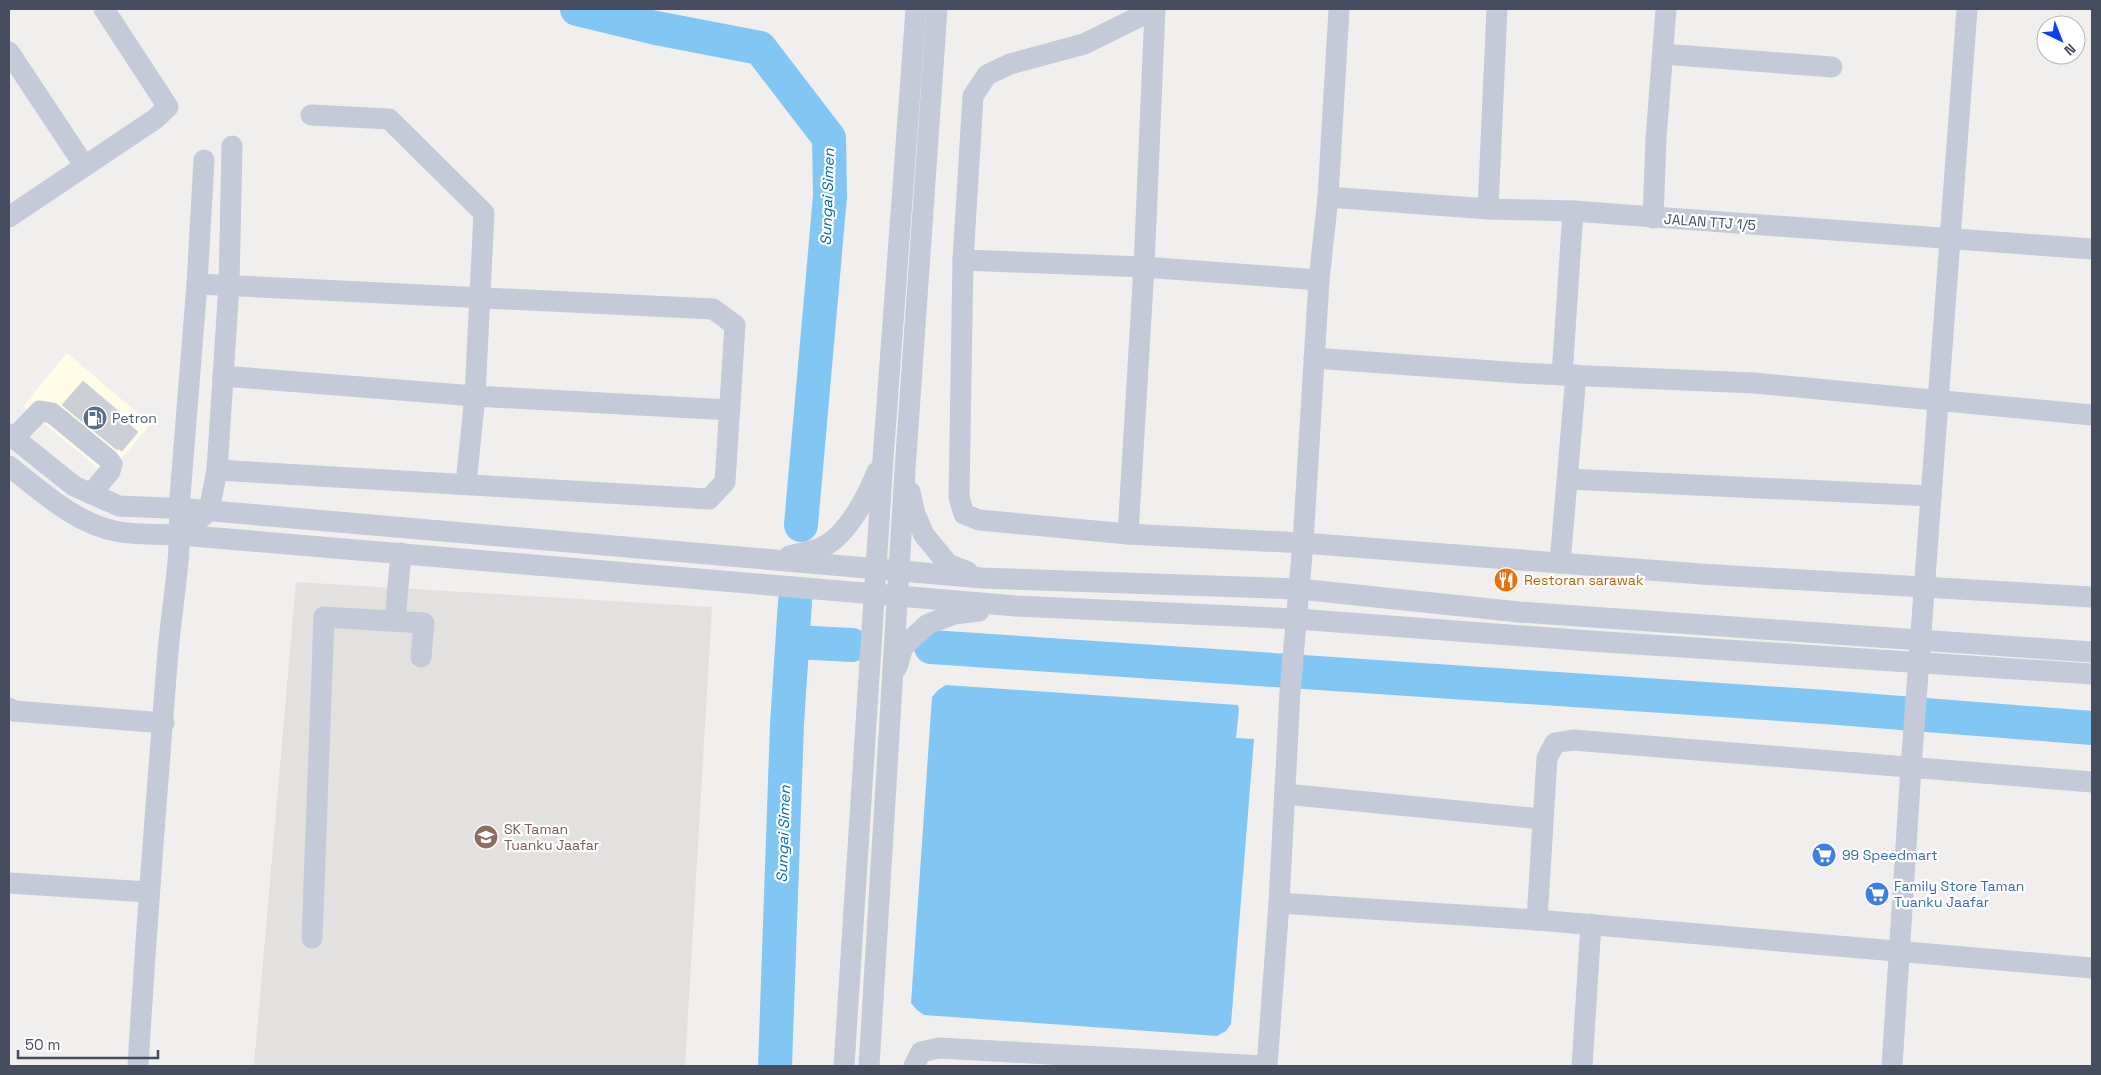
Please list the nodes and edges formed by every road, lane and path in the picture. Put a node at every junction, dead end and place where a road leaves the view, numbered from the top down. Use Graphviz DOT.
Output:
graph roads {
  1 [pos="104,9"];
  2 [pos="916,9"];
  3 [pos="937,9"];
  4 [pos="1155,9"];
  5 [pos="1339,9"];
  6 [pos="1497,9"];
  7 [pos="1666,9"];
  8 [pos="1967,9"];
  9 [pos="9,52"];
  10 [pos="1663,54"];
  11 [pos="1832,67"];
  12 [pos="920,102"];
  13 [pos="311,115"];
  14 [pos="232,146"];
  15 [pos="204,160"];
  16 [pos="84,165"];
  17 [pos="1328,197"];
  18 [pos="1488,208"];
  19 [pos="1573,212"];
  20 [pos="9,218"];
  21 [pos="1652,218"];
  22 [pos="1950,240"];
  23 [pos="2092,249"];
  24 [pos="963,260"];
  25 [pos="1144,267"];
  26 [pos="1319,280"];
  27 [pos="197,284"];
  28 [pos="229,285"];
  29 [pos="480,298"];
  30 [pos="1314,358"];
  31 [pos="1569,375"];
  32 [pos="224,376"];
  33 [pos="475,396"];
  34 [pos="1938,401"];
  35 [pos="730,410"];
  36 [pos="2092,415"];
  37 [pos="11,436"];
  38 [pos="883,459"];
  39 [pos="9,466"];
  40 [pos="217,470"];
  41 [pos="905,470"];
  42 [pos="1568,479"];
  43 [pos="466,484"];
  44 [pos="91,494"];
  45 [pos="1931,496"];
  46 [pos="179,509"];
  47 [pos="209,511"];
  48 [pos="1128,534"];
  49 [pos="181,535"];
  50 [pos="1303,543"];
  51 [pos="401,553"];
  52 [pos="726,556"];
  53 [pos="1560,563"];
  54 [pos="876,568"];
  55 [pos="899,570"];
  56 [pos="982,578"];
  57 [pos="1924,588"];
  58 [pos="1299,589"];
  59 [pos="874,594"];
  60 [pos="898,596"];
  61 [pos="2092,597"];
  62 [pos="1016,606"];
  63 [pos="1297,619"];
  64 [pos="395,620"];
  65 [pos="1921,640"];
  66 [pos="2092,652"];
  67 [pos="421,657"];
  68 [pos="1919,663"];
  69 [pos="2092,674"];
  70 [pos="892,681"];
  71 [pos="9,708"];
  72 [pos="164,723"];
  73 [pos="1912,759"];
  74 [pos="2092,782"];
  75 [pos="1286,794"];
  76 [pos="1542,819"];
  77 [pos="9,883"];
  78 [pos="148,892"];
  79 [pos="1279,903"];
  80 [pos="1537,920"];
  81 [pos="1591,924"];
  82 [pos="312,938"];
  83 [pos="1899,951"];
  84 [pos="2092,968"];
  85 [pos="918,1059"];
  86 [pos="1082,1061"];
  87 [pos="138,1066"];
  88 [pos="844,1066"];
  89 [pos="868,1066"];
  90 [pos="1265,1066"];
  91 [pos="1582,1066"];
  92 [pos="1892,1066"];
  1 -- 16 [label="street"];
  2 -- 12 [label="street"];
  3 -- 12 [label="street"];
  4 -- 24 [label="street"];
  4 -- 25 [label="street"];
  5 -- 17 [label="street"];
  6 -- 18 [label="street"];
  7 -- 10 [label="street"];
  8 -- 22 [label="street"];
  9 -- 16 [label="street"];
  10 -- 11 [label="street"];
  10 -- 21 [label="street"];
  12 -- 38 [label="street"];
  12 -- 41 [label="street"];
  13 -- 29 [label="street"];
  14 -- 28 [label="street"];
  15 -- 27 [label="street"];
  16 -- 20 [label="street"];
  17 -- 18 [label="street, JALAN TTJ 1/5"];
  17 -- 26 [label="street"];
  18 -- 19 [label="street, JALAN TTJ 1/5"];
  19 -- 21 [label="street, JALAN TTJ 1/5"];
  19 -- 31 [label="street"];
  21 -- 22 [label="street, JALAN TTJ 1/5"];
  22 -- 23 [label="street, JALAN TTJ 1/5"];
  22 -- 34 [label="street"];
  24 -- 25 [label="street"];
  24 -- 48 [label="street"];
  25 -- 26 [label="street"];
  25 -- 48 [label="street"];
  26 -- 30 [label="street"];
  27 -- 28 [label="street"];
  27 -- 46 [label="street"];
  28 -- 29 [label="street"];
  28 -- 32 [label="street"];
  29 -- 33 [label="street"];
  29 -- 35 [label="street"];
  30 -- 31 [label="street"];
  30 -- 50 [label="street"];
  31 -- 34 [label="street"];
  31 -- 42 [label="street"];
  32 -- 33 [label="street"];
  32 -- 40 [label="street"];
  33 -- 35 [label="street"];
  33 -- 43 [label="street"];
  34 -- 36 [label="street"];
  34 -- 45 [label="street"];
  35 -- 43 [label="street"];
  37 -- 44 [label="street"];
  37 -- 44 [label="street"];
  38 -- 52 [label="street"];
  38 -- 54 [label="street"];
  39 -- 49 [label="street"];
  40 -- 43 [label="street"];
  40 -- 47 [label="street"];
  41 -- 55 [label="street"];
  41 -- 56 [label="street"];
  42 -- 45 [label="street"];
  42 -- 53 [label="street"];
  44 -- 46 [label="street"];
  45 -- 57 [label="street"];
  46 -- 47 [label="street"];
  46 -- 49 [label="street"];
  47 -- 49 [label="street"];
  47 -- 52 [label="street"];
  48 -- 50 [label="street"];
  49 -- 51 [label="street"];
  49 -- 72 [label="street"];
  50 -- 53 [label="street"];
  50 -- 58 [label="street"];
  51 -- 59 [label="street"];
  51 -- 64 [label="street"];
  52 -- 54 [label="street"];
  53 -- 57 [label="street"];
  54 -- 55 [label="street"];
  54 -- 59 [label="street"];
  55 -- 56 [label="street"];
  55 -- 60 [label="street"];
  56 -- 58 [label="street"];
  57 -- 61 [label="street"];
  57 -- 65 [label="street"];
  58 -- 63 [label="street"];
  58 -- 65 [label="street"];
  59 -- 60 [label="street"];
  59 -- 88 [label="street"];
  60 -- 62 [label="street"];
  60 -- 70 [label="street"];
  62 -- 63 [label="street"];
  62 -- 70 [label="street"];
  63 -- 68 [label="street"];
  63 -- 75 [label="street"];
  64 -- 67 [label="street"];
  64 -- 82 [label="street"];
  65 -- 66 [label="street"];
  65 -- 68 [label="street"];
  68 -- 69 [label="street"];
  68 -- 73 [label="street"];
  70 -- 89 [label="street"];
  71 -- 72 [label="street"];
  72 -- 78 [label="street"];
  73 -- 74 [label="street"];
  73 -- 76 [label="street"];
  73 -- 83 [label="street"];
  75 -- 76 [label="street"];
  75 -- 79 [label="street"];
  76 -- 80 [label="street"];
  77 -- 78 [label="street"];
  78 -- 87 [label="street"];
  79 -- 80 [label="street"];
  79 -- 90 [label="street"];
  80 -- 81 [label="street"];
  81 -- 83 [label="street"];
  81 -- 91 [label="street"];
  83 -- 84 [label="street"];
  83 -- 92 [label="street"];
  85 -- 86 [label="street"];
  86 -- 90 [label="street"];
}
